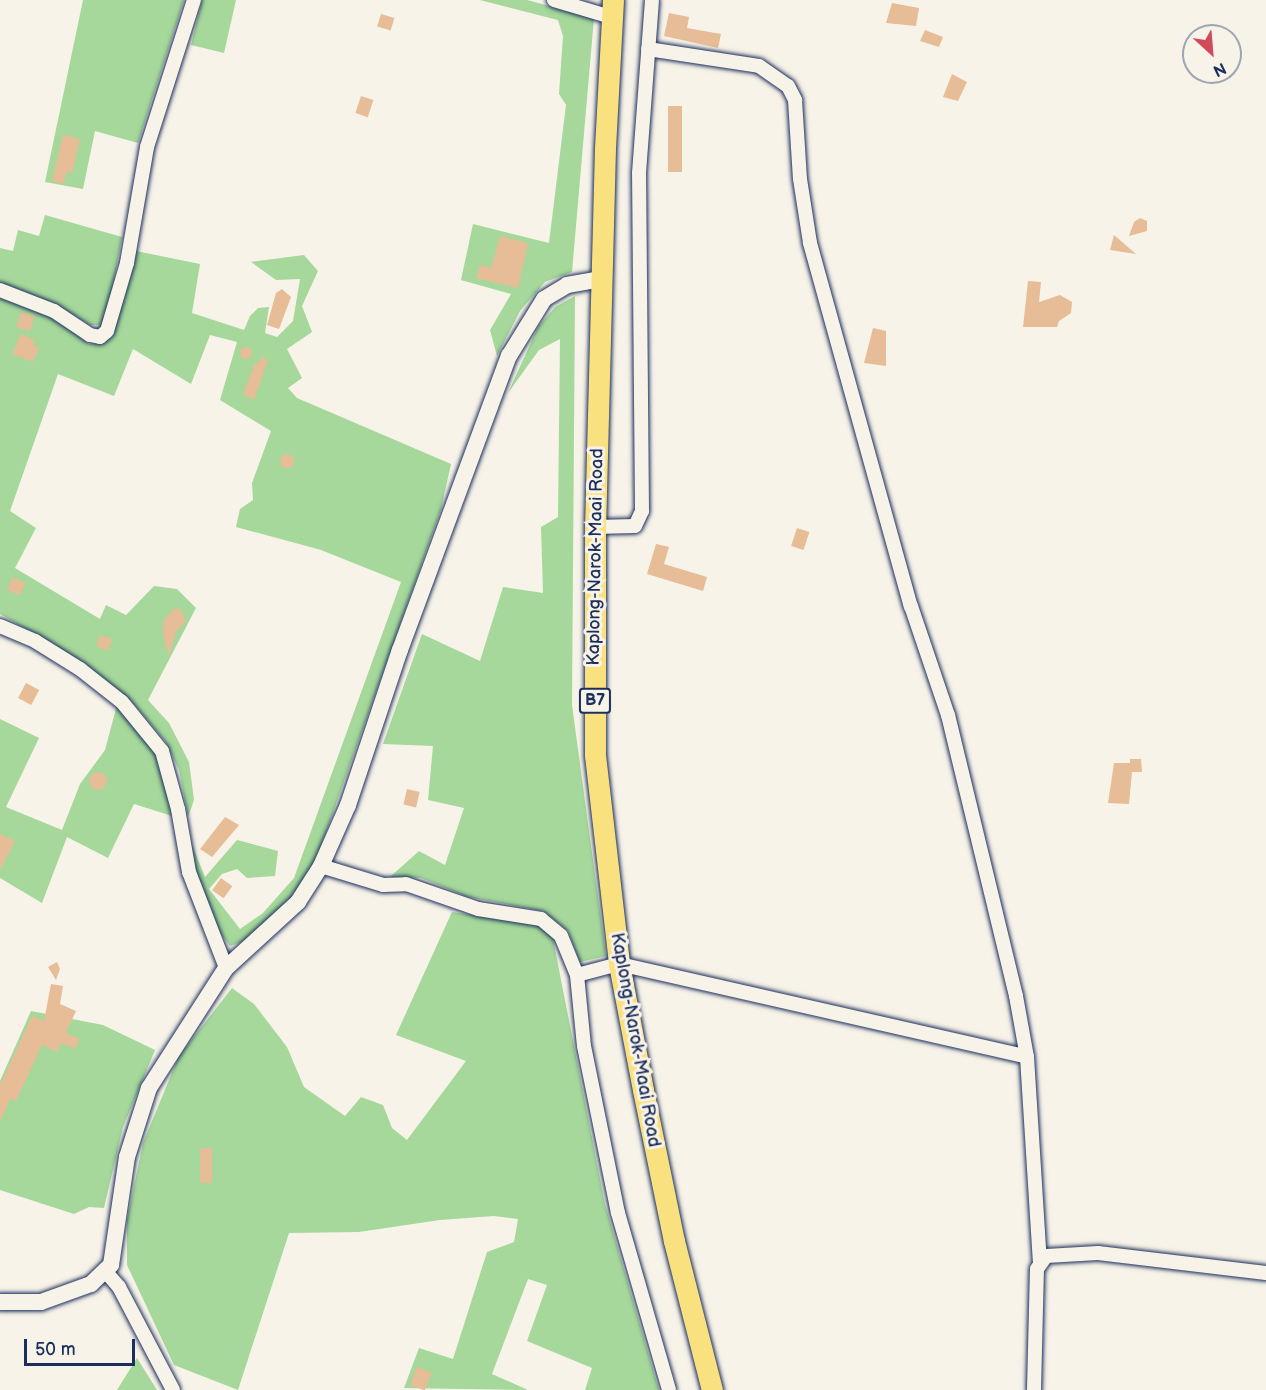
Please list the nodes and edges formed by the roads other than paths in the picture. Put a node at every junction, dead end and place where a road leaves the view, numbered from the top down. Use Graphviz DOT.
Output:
graph roads {
  1 [pos="194,0"];
  2 [pos="554,0"];
  3 [pos="652,0"];
  4 [pos="612,8"];
  5 [pos="648,49"];
  6 [pos="602,279"];
  7 [pos="0,290"];
  8 [pos="595,527"];
  9 [pos="0,626"];
  10 [pos="321,866"];
  11 [pos="620,963"];
  12 [pos="226,968"];
  13 [pos="577,975"];
  14 [pos="1027,1057"];
  15 [pos="1040,1262"];
  16 [pos="106,1272"];
  17 [pos="1266,1273"];
  18 [pos="0,1302"];
  19 [pos="173,1390"];
  20 [pos="669,1390"];
  21 [pos="712,1390"];
  22 [pos="1034,1390"];
  1 -- 7 [label="street"];
  2 -- 4 [label="street"];
  3 -- 5 [label="street"];
  4 -- 6 [label="highway, Kaplong-Narok-Maai Road / B7"];
  5 -- 8 [label="street"];
  5 -- 14 [label="street"];
  6 -- 8 [label="highway, Kaplong-Narok-Maai Road / B7"];
  6 -- 10 [label="street"];
  8 -- 11 [label="highway, Kaplong-Narok-Maai Road / B7"];
  9 -- 12 [label="street"];
  10 -- 12 [label="street"];
  10 -- 13 [label="street"];
  11 -- 13 [label="street"];
  11 -- 14 [label="street"];
  11 -- 21 [label="highway, Kaplong-Narok-Maai Road / B7"];
  12 -- 16 [label="street"];
  13 -- 20 [label="street"];
  14 -- 15 [label="street"];
  15 -- 17 [label="street"];
  15 -- 22 [label="street"];
  16 -- 18 [label="street"];
  16 -- 19 [label="street"];
}
